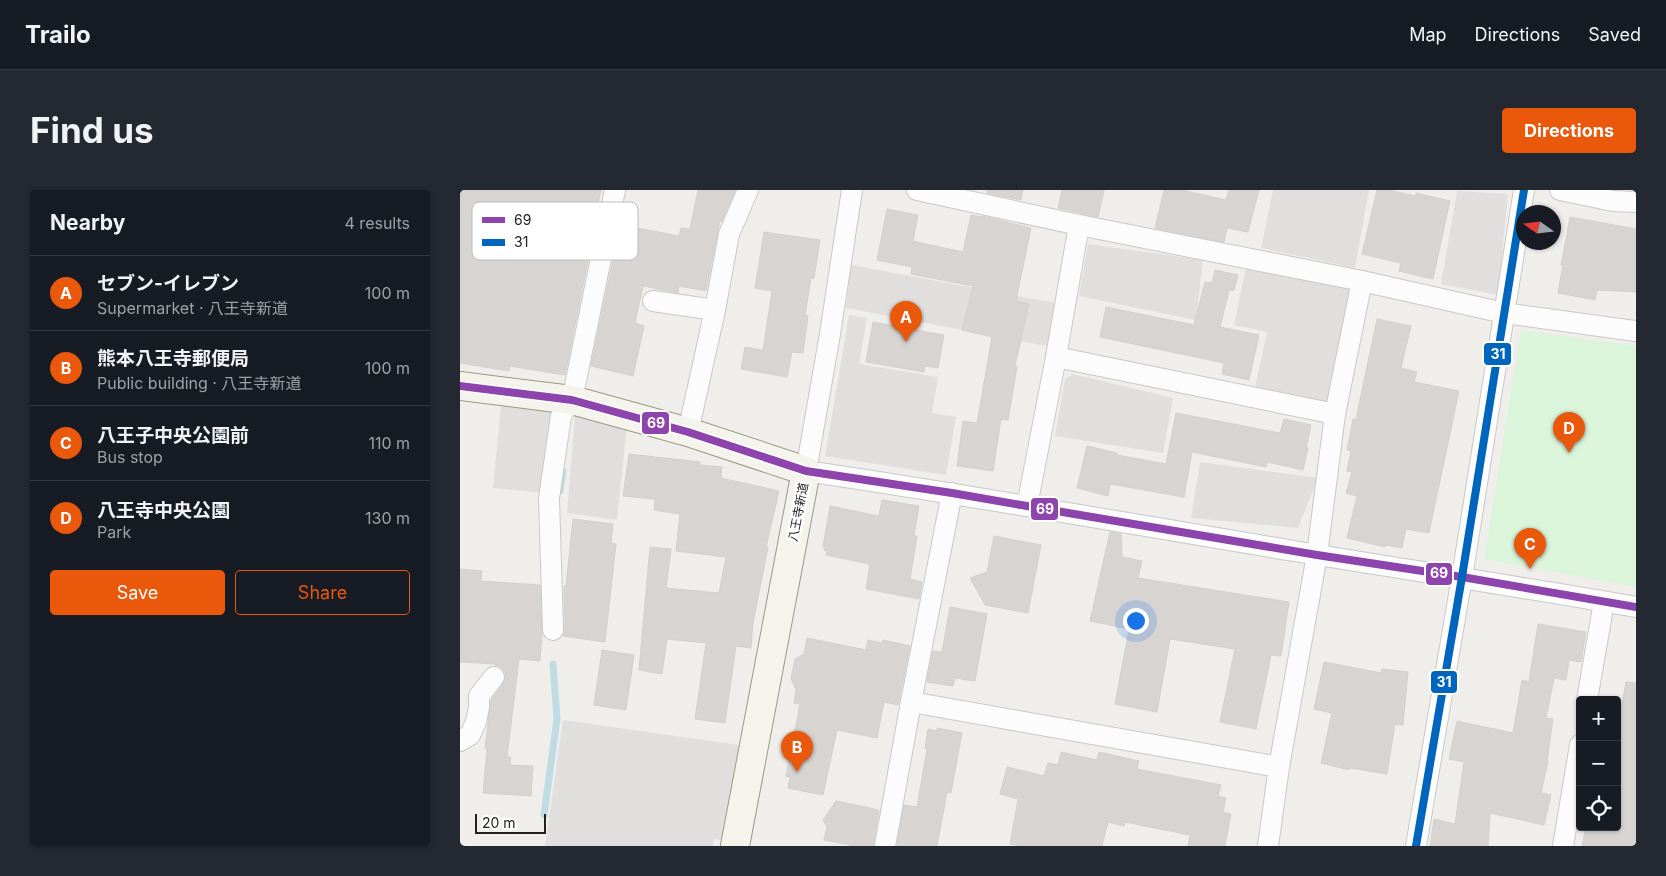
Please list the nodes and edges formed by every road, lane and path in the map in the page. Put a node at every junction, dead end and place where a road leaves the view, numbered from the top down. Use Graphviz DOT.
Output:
graph roads {
  1 [pos="748,190"];
  2 [pos="852,190"];
  3 [pos="916,190"];
  4 [pos="1524,190"];
  5 [pos="1560,190"];
  6 [pos="1636,202"];
  7 [pos="1079,225"];
  8 [pos="601,260"];
  9 [pos="1362,281"];
  10 [pos="653,300"];
  11 [pos="715,310"];
  12 [pos="1504,313"];
  13 [pos="1636,331"];
  14 [pos="1056,358"];
  15 [pos="460,386"];
  16 [pos="572,400"];
  17 [pos="1335,414"];
  18 [pos="688,432"];
  19 [pos="806,471"];
  20 [pos="952,493"];
  21 [pos="1027,506"];
  22 [pos="1317,555"];
  23 [pos="1462,578"];
  24 [pos="1604,602"];
  25 [pos="1636,608"];
  26 [pos="553,630"];
  27 [pos="494,677"];
  28 [pos="1588,696"];
  29 [pos="911,702"];
  30 [pos="460,741"];
  31 [pos="1279,767"];
  32 [pos="1576,769"];
  33 [pos="735,846"];
  34 [pos="885,846"];
  35 [pos="1268,846"];
  36 [pos="1416,846"];
  37 [pos="1563,846"];
  1 -- 11 [label="street"];
  2 -- 19 [label="street"];
  3 -- 7 [label="street"];
  4 -- 12 [label="street"];
  5 -- 6 [label="street"];
  7 -- 9 [label="street"];
  7 -- 14 [label="street"];
  8 -- 16 [label="street"];
  9 -- 12 [label="street"];
  9 -- 17 [label="street"];
  10 -- 11 [label="street"];
  11 -- 18 [label="street"];
  12 -- 13 [label="street"];
  12 -- 23 [label="street"];
  14 -- 17 [label="street"];
  14 -- 21 [label="street"];
  15 -- 16 [label="street, 八王寺新道"];
  16 -- 18 [label="street, 八王寺新道"];
  16 -- 26 [label="street"];
  17 -- 22 [label="street"];
  18 -- 19 [label="street, 八王寺新道"];
  19 -- 20 [label="street"];
  19 -- 33 [label="street, 八王寺新道"];
  20 -- 21 [label="street"];
  20 -- 29 [label="street"];
  21 -- 22 [label="street"];
  22 -- 23 [label="street"];
  22 -- 31 [label="street"];
  23 -- 24 [label="street"];
  23 -- 36 [label="street"];
  24 -- 25 [label="street"];
  24 -- 28 [label="street"];
  27 -- 30 [label="street"];
  29 -- 31 [label="street"];
  29 -- 34 [label="street"];
  31 -- 35 [label="street"];
  32 -- 37 [label="street"];
}
